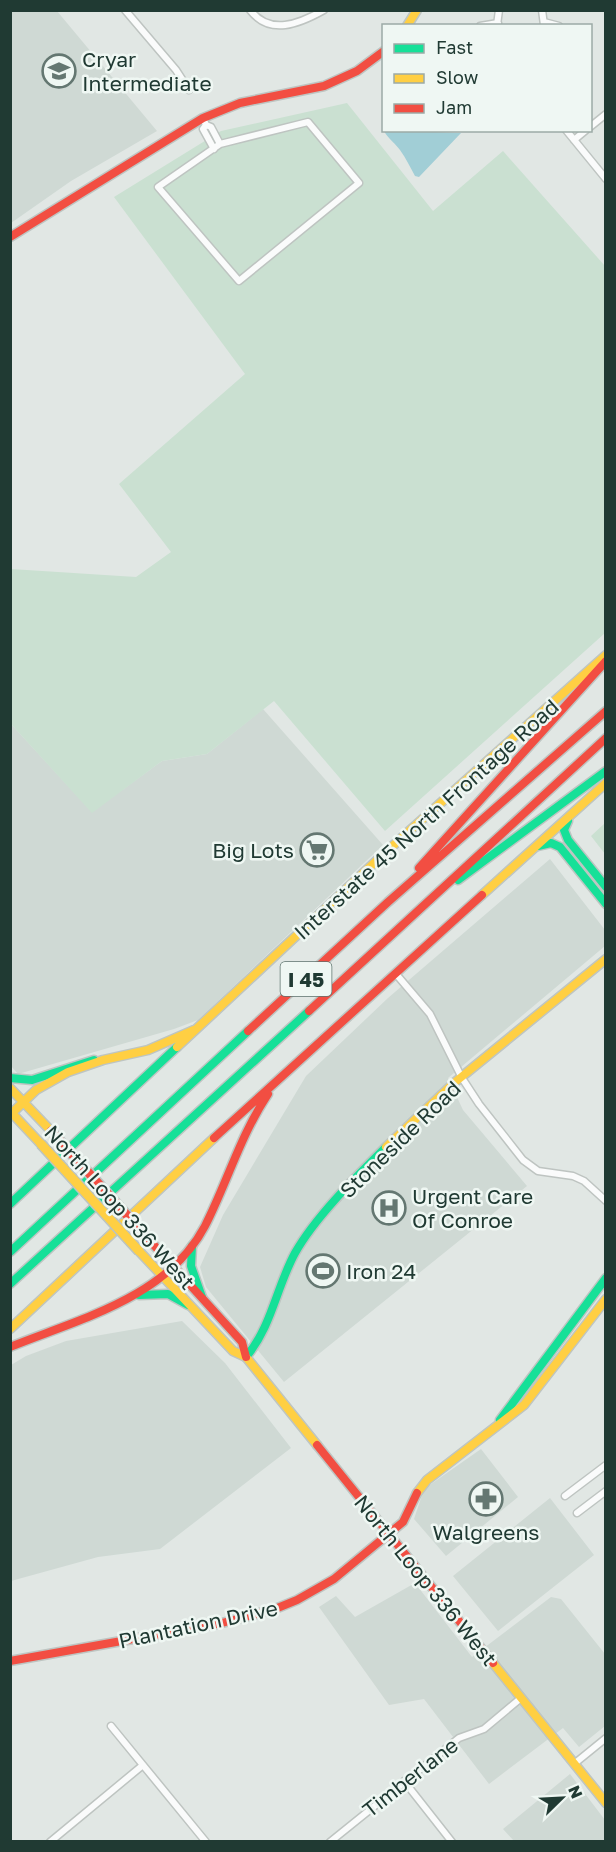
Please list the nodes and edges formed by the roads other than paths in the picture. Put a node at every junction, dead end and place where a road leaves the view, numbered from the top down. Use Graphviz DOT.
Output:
graph roads {
  1 [pos="125,10"];
  2 [pos="250,10"];
  3 [pos="324,10"];
  4 [pos="417,10"];
  5 [pos="542,10"];
  6 [pos="407,24"];
  7 [pos="544,24"];
  8 [pos="382,52"];
  9 [pos="189,90"];
  10 [pos="606,114"];
  11 [pos="205,122"];
  12 [pos="592,126"];
  13 [pos="568,132"];
  14 [pos="584,132"];
  15 [pos="574,140"];
  16 [pos="220,144"];
  17 [pos="214,148"];
  18 [pos="606,179"];
  19 [pos="10,237"];
  20 [pos="606,655"];
  21 [pos="606,661"];
  22 [pos="606,711"];
  23 [pos="606,738"];
  24 [pos="606,771"];
  25 [pos="606,783"];
  26 [pos="569,818"];
  27 [pos="538,846"];
  28 [pos="606,887"];
  29 [pos="388,902"];
  30 [pos="606,904"];
  31 [pos="410,915"];
  32 [pos="606,959"];
  33 [pos="396,974"];
  34 [pos="205,1024"];
  35 [pos="103,1060"];
  36 [pos="10,1078"];
  37 [pos="462,1078"];
  38 [pos="279,1080"];
  39 [pos="10,1088"];
  40 [pos="24,1101"];
  41 [pos="11,1113"];
  42 [pos="606,1201"];
  43 [pos="10,1204"];
  44 [pos="192,1246"];
  45 [pos="10,1252"];
  46 [pos="172,1265"];
  47 [pos="161,1275"];
  48 [pos="606,1278"];
  49 [pos="10,1284"];
  50 [pos="136,1296"];
  51 [pos="202,1297"];
  52 [pos="606,1299"];
  53 [pos="188,1305"];
  54 [pos="10,1329"];
  55 [pos="10,1347"];
  56 [pos="246,1358"];
  57 [pos="496,1425"];
  58 [pos="606,1465"];
  59 [pos="606,1491"];
  60 [pos="565,1496"];
  61 [pos="577,1513"];
  62 [pos="388,1533"];
  63 [pos="10,1661"];
  64 [pos="521,1698"];
  65 [pos="111,1726"];
  66 [pos="606,1738"];
  67 [pos="574,1764"];
  68 [pos="143,1765"];
  69 [pos="404,1781"];
  70 [pos="606,1803"];
  71 [pos="50,1842"];
  72 [pos="206,1842"];
  73 [pos="330,1842"];
  74 [pos="452,1842"];
  1 -- 9 [label="street"];
  2 -- 3 [label="street"];
  4 -- 6 [label="main road"];
  5 -- 7 [label="street"];
  8 -- 11 [label="main road"];
  10 -- 12 [label="street"];
  11 -- 16 [label="street"];
  11 -- 17 [label="street"];
  11 -- 19 [label="main road"];
  13 -- 15 [label="street"];
  14 -- 15 [label="street"];
  15 -- 18 [label="street"];
  16 -- 17 [label="street"];
  16 -- 17 [label="street"];
  20 -- 34 [label="main road, Interstate 45 North Frontage Road"];
  21 -- 29 [label="main road"];
  22 -- 29 [label="main road, I 45"];
  23 -- 31 [label="main road, I 45"];
  24 -- 31 [label="main road"];
  25 -- 26 [label="main road"];
  26 -- 27 [label="main road"];
  26 -- 28 [label="main road"];
  27 -- 30 [label="main road"];
  27 -- 33 [label="main road"];
  29 -- 45 [label="main road, I 45"];
  31 -- 49 [label="main road, I 45"];
  32 -- 37 [label="main road, Stoneside Road"];
  33 -- 37 [label="street"];
  33 -- 38 [label="main road"];
  34 -- 35 [label="main road"];
  34 -- 43 [label="main road, Interstate 45 North Frontage Road"];
  35 -- 36 [label="main road"];
  35 -- 40 [label="main road"];
  37 -- 42 [label="street"];
  37 -- 56 [label="main road, Stoneside Road"];
  38 -- 44 [label="main road"];
  38 -- 54 [label="main road"];
  39 -- 40 [label="main road, North Loop 336 West"];
  40 -- 41 [label="main road"];
  40 -- 46 [label="main road, North Loop 336 West, bridge"];
  41 -- 47 [label="main road, North Loop 336 West, bridge"];
  44 -- 46 [label="main road"];
  44 -- 51 [label="main road"];
  46 -- 47 [label="main road"];
  46 -- 51 [label="main road, North Loop 336 West"];
  47 -- 50 [label="main road"];
  47 -- 53 [label="main road, North Loop 336 West"];
  48 -- 57 [label="main road, Plantation Drive"];
  50 -- 53 [label="main road"];
  50 -- 55 [label="main road"];
  51 -- 56 [label="main road, North Loop 336 West"];
  52 -- 57 [label="main road, Plantation Drive"];
  53 -- 56 [label="main road, North Loop 336 West"];
  56 -- 62 [label="main road, North Loop 336 West"];
  57 -- 62 [label="main road, Plantation Drive"];
  58 -- 60 [label="street"];
  59 -- 61 [label="street"];
  62 -- 63 [label="main road, Plantation Drive"];
  62 -- 64 [label="main road, North Loop 336 West"];
  64 -- 67 [label="main road, North Loop 336 West"];
  64 -- 69 [label="street, Timberlane"];
  65 -- 68 [label="street"];
  66 -- 67 [label="street"];
  67 -- 70 [label="main road, North Loop 336 West"];
  68 -- 71 [label="street"];
  68 -- 72 [label="street"];
  69 -- 73 [label="street, Timberlane"];
  69 -- 74 [label="street"];
}
